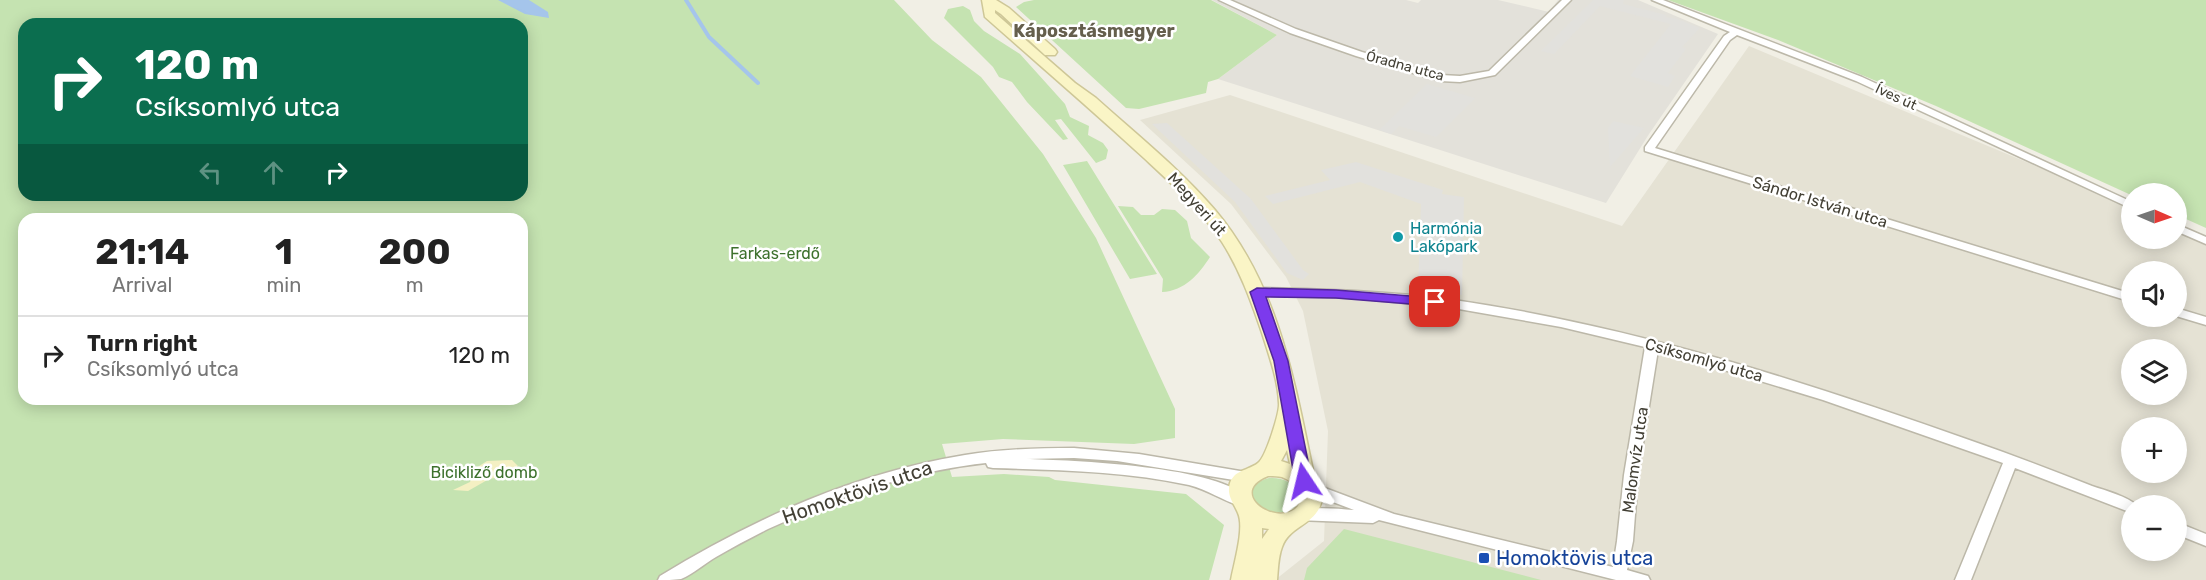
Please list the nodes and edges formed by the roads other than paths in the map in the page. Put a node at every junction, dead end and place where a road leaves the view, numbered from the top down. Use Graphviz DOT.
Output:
graph roads {
  1 [pos="1223,0"];
  2 [pos="1567,0"];
  3 [pos="1656,0"];
  4 [pos="992,1"];
  5 [pos="1735,32"];
  6 [pos="2121,201"];
  7 [pos="2187,232"];
  8 [pos="2206,241"];
  9 [pos="1257,292"];
  10 [pos="2121,295"];
  11 [pos="2187,315"];
  12 [pos="2206,321"];
  13 [pos="1653,345"];
  14 [pos="1289,400"];
  15 [pos="2011,460"];
  16 [pos="956,461"];
  17 [pos="1256,472"];
  18 [pos="1306,484"];
  19 [pos="2121,504"];
  20 [pos="1245,507"];
  21 [pos="1296,519"];
  22 [pos="1392,519"];
  23 [pos="2187,532"];
  24 [pos="2206,540"];
  25 [pos="1619,574"];
  26 [pos="666,580"];
  27 [pos="1243,580"];
  28 [pos="1265,580"];
  29 [pos="1642,580"];
  30 [pos="1963,580"];
  1 -- 2 [label="street, Óradna utca"];
  3 -- 5 [label="street, Íves út"];
  4 -- 9 [label="main road, Megyeri út"];
  5 -- 6 [label="street, Íves út"];
  5 -- 10 [label="street, Sándor István utca"];
  7 -- 8 [label="street"];
  9 -- 13 [label="street, Csíksomlyó utca"];
  9 -- 14 [label="main road, Megyeri út"];
  11 -- 12 [label="street"];
  13 -- 15 [label="street, Csíksomlyó utca"];
  13 -- 25 [label="street, Malomvíz utca"];
  14 -- 17 [label="main road, Megyeri út"];
  14 -- 18 [label="main road, Megyeri út"];
  15 -- 19 [label="street, Csíksomlyó utca"];
  15 -- 30 [label="street"];
  16 -- 17 [label="street, Homoktövis utca"];
  16 -- 20 [label="street, Homoktövis utca"];
  16 -- 26 [label="street, Homoktövis utca"];
  17 -- 18 [label="main road"];
  17 -- 20 [label="main road, Megyeri út"];
  18 -- 21 [label="main road, Megyeri út"];
  18 -- 22 [label="street"];
  20 -- 21 [label="main road"];
  20 -- 27 [label="main road, Megyeri út"];
  21 -- 22 [label="street"];
  21 -- 28 [label="main road, Megyeri út"];
  22 -- 25 [label="street"];
  23 -- 24 [label="street"];
  25 -- 29 [label="street"];
}
